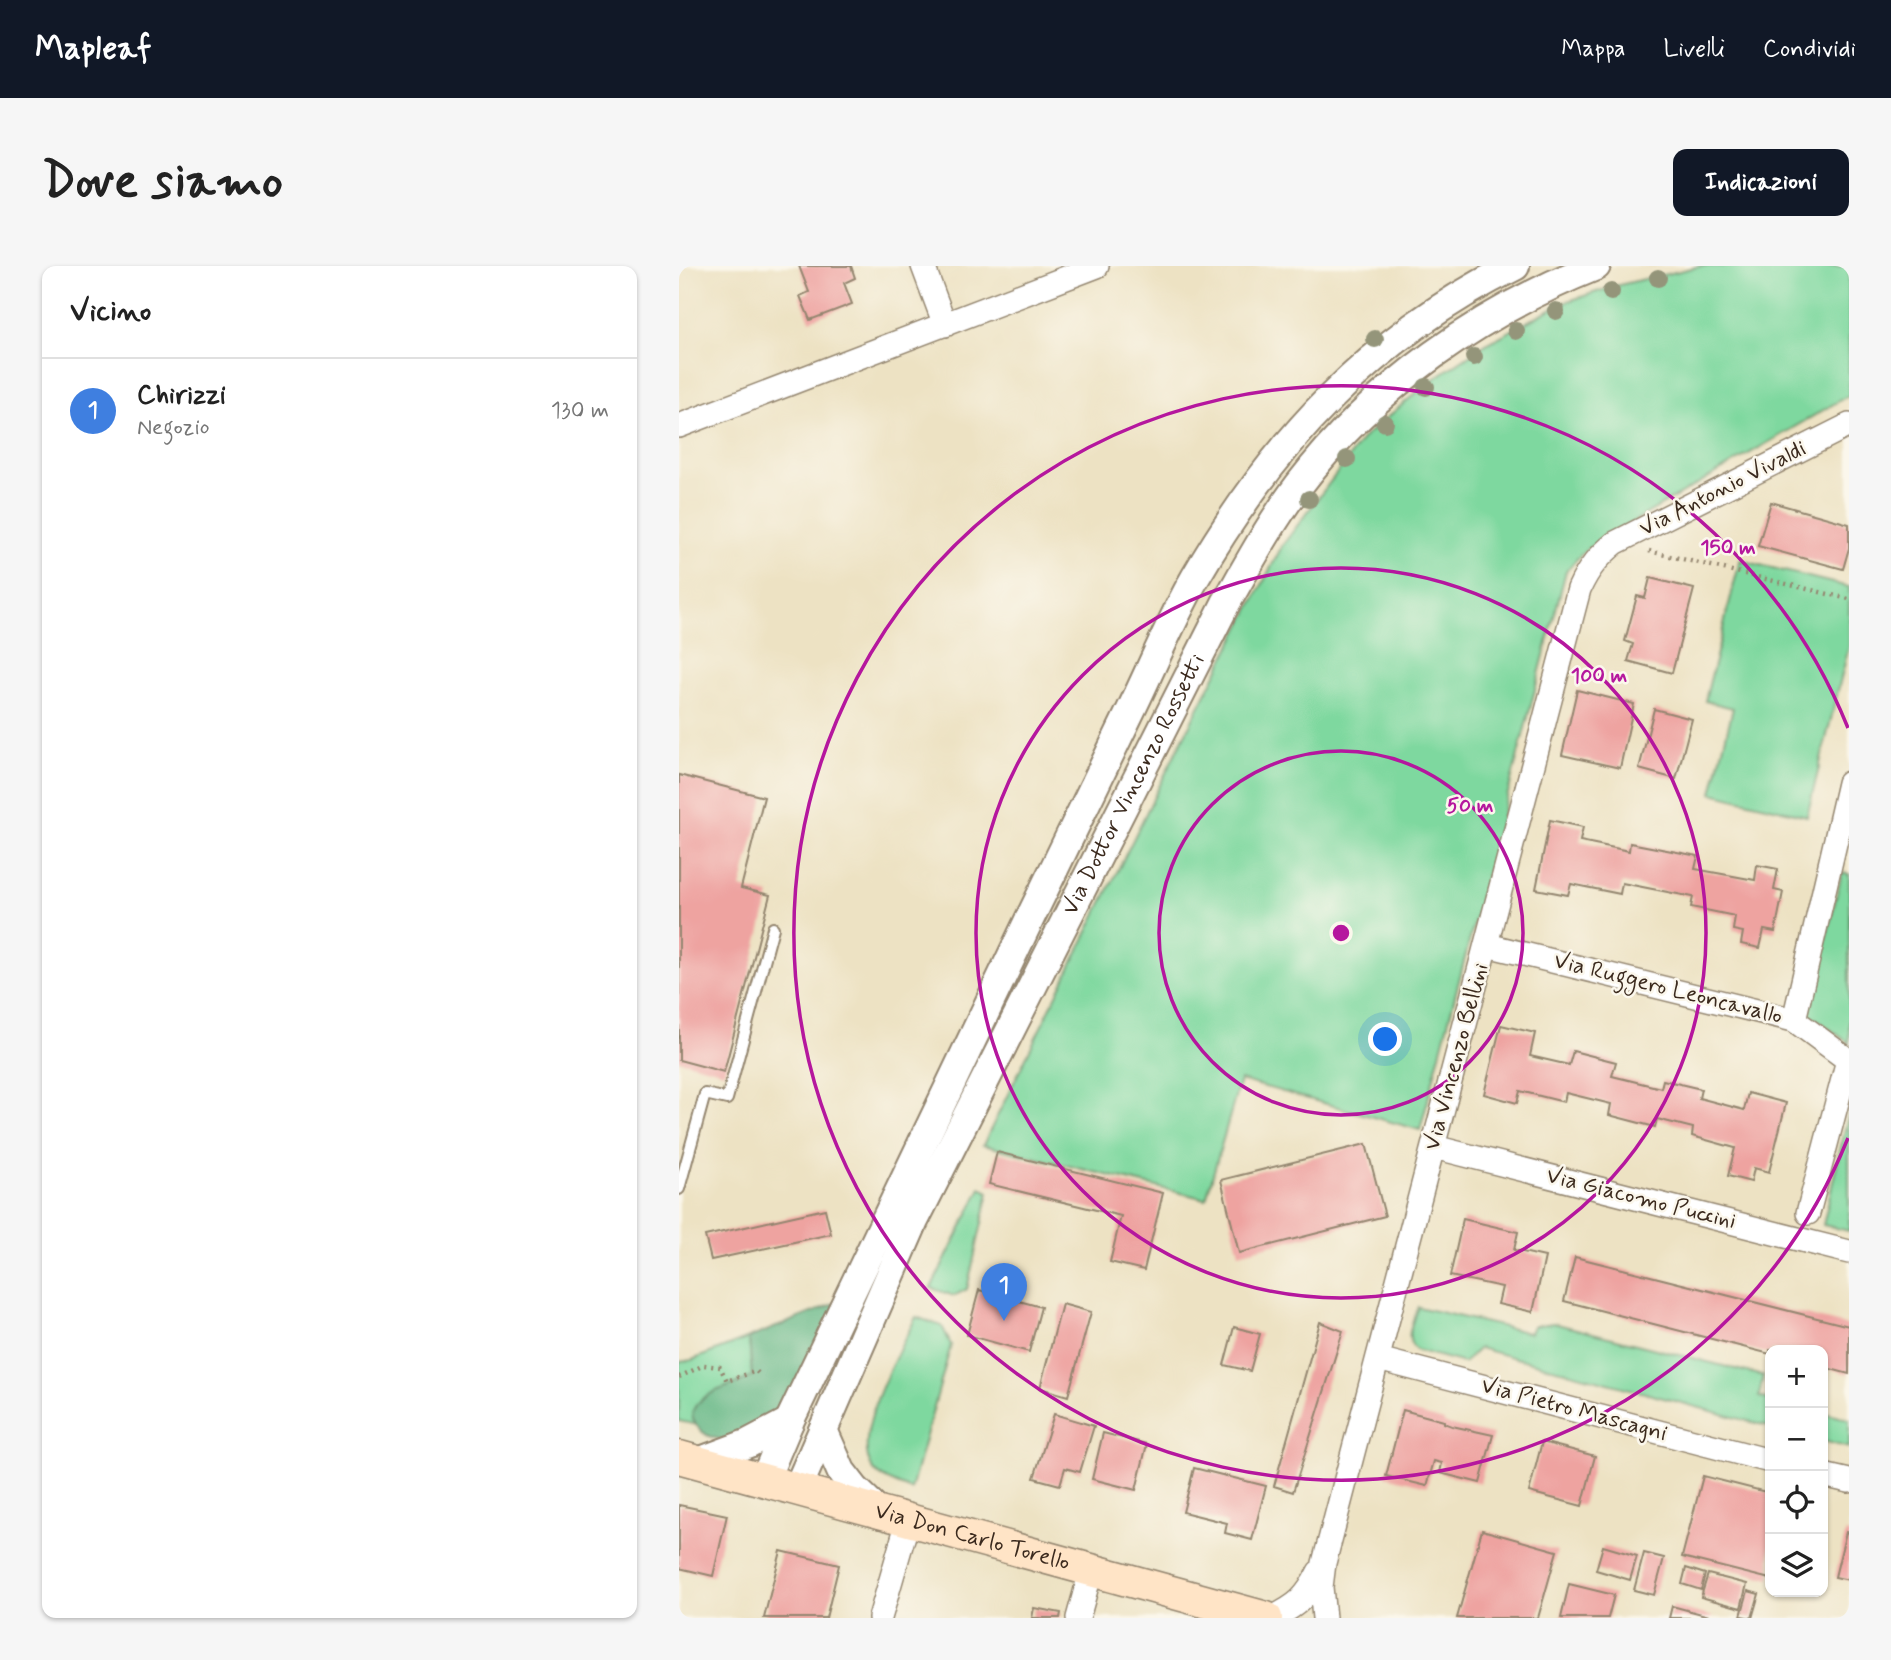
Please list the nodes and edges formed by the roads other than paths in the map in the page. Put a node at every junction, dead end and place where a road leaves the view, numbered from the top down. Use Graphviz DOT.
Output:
graph roads {
  1 [pos="923,266"];
  2 [pos="1097,266"];
  3 [pos="1515,266"];
  4 [pos="1596,266"];
  5 [pos="945,325"];
  6 [pos="1849,425"];
  7 [pos="679,426"];
  8 [pos="1607,550"];
  9 [pos="1849,783"];
  10 [pos="773,928"];
  11 [pos="1487,945"];
  12 [pos="1794,1020"];
  13 [pos="1434,1147"];
  14 [pos="679,1189"];
  15 [pos="1808,1213"];
  16 [pos="1849,1252"];
  17 [pos="1378,1359"];
  18 [pos="789,1422"];
  19 [pos="823,1430"];
  20 [pos="689,1460"];
  21 [pos="1765,1460"];
  22 [pos="1828,1476"];
  23 [pos="764,1481"];
  24 [pos="1849,1481"];
  25 [pos="797,1490"];
  26 [pos="894,1517"];
  27 [pos="1324,1563"];
  28 [pos="1091,1571"];
  29 [pos="880,1618"];
  30 [pos="1078,1618"];
  31 [pos="1266,1618"];
  32 [pos="1272,1618"];
  33 [pos="1324,1618"];
  1 -- 5 [label="street"];
  2 -- 5 [label="street"];
  3 -- 18 [label="street, Via Dottor Vincenzo Rossetti"];
  4 -- 19 [label="street, Via Dottor Vincenzo Rossetti"];
  5 -- 7 [label="street"];
  6 -- 8 [label="street, Via Antonio Vivaldi"];
  8 -- 11 [label="street, Via Vincenzo Bellini"];
  9 -- 12 [label="street"];
  10 -- 14 [label="lane"];
  11 -- 12 [label="street, Via Ruggero Leoncavallo"];
  11 -- 13 [label="street, Via Vincenzo Bellini"];
  12 -- 15 [label="street, Via Ruggero Leoncavallo"];
  13 -- 16 [label="street, Via Giacomo Puccini"];
  13 -- 17 [label="street, Via Vincenzo Bellini"];
  17 -- 21 [label="street, Via Pietro Mascagni"];
  17 -- 27 [label="street, Via Vincenzo Bellini"];
  18 -- 20 [label="street"];
  18 -- 23 [label="street, Via Dottor Vincenzo Rossetti"];
  19 -- 25 [label="street, Via Dottor Vincenzo Rossetti"];
  19 -- 26 [label="street"];
  20 -- 23 [label="main road, Via Don Carlo Torello"];
  22 -- 24 [label="street"];
  23 -- 25 [label="main road, Via Don Carlo Torello"];
  25 -- 26 [label="main road, Via Don Carlo Torello"];
  26 -- 28 [label="main road, Via Don Carlo Torello"];
  26 -- 29 [label="street"];
  27 -- 32 [label="street, Via Vincenzo Bellini"];
  27 -- 33 [label="street, Via Vincenzo Bellini"];
  28 -- 30 [label="street"];
  28 -- 31 [label="main road, Via Don Carlo Torello"];
}
